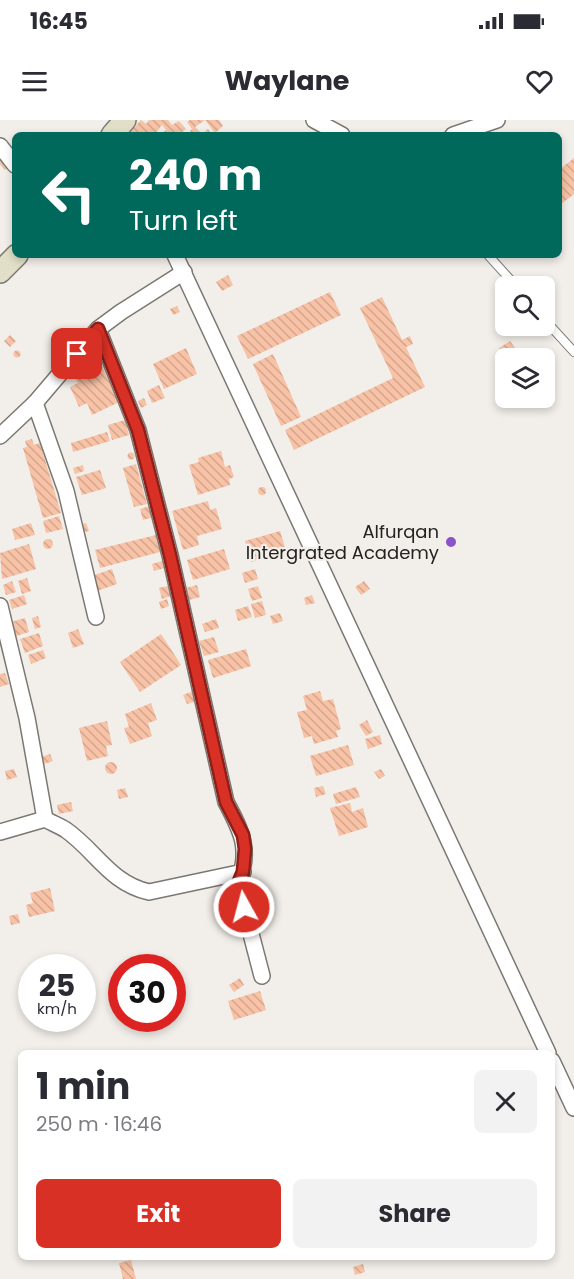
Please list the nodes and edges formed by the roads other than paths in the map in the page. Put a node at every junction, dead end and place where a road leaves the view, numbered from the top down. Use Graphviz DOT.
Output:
graph roads {
  1 [pos="125,120"];
  2 [pos="314,120"];
  3 [pos="497,120"];
  4 [pos="115,132"];
  5 [pos="336,132"];
  6 [pos="462,132"];
  7 [pos="0,146"];
  8 [pos="12,161"];
  9 [pos="14,258"];
  10 [pos="177,258"];
  11 [pos="491,258"];
  12 [pos="0,272"];
  13 [pos="184,272"];
  14 [pos="507,276"];
  15 [pos="98,329"];
  16 [pos="555,330"];
  17 [pos="574,352"];
  18 [pos="34,403"];
  19 [pos="0,436"];
  20 [pos="0,606"];
  21 [pos="96,617"];
  22 [pos="45,819"];
  23 [pos="0,832"];
  24 [pos="243,872"];
  25 [pos="262,976"];
  26 [pos="547,1050"];
  27 [pos="555,1067"];
  28 [pos="574,1108"];
  1 -- 4 [label="street"];
  2 -- 5 [label="street"];
  3 -- 6 [label="street"];
  7 -- 8 [label="street"];
  9 -- 12 [label="street"];
  10 -- 13 [label="street"];
  11 -- 14 [label="lane"];
  13 -- 15 [label="street"];
  13 -- 26 [label="street"];
  15 -- 18 [label="street"];
  15 -- 24 [label="street"];
  16 -- 17 [label="lane"];
  18 -- 19 [label="street"];
  18 -- 21 [label="street"];
  20 -- 22 [label="street"];
  22 -- 23 [label="street"];
  22 -- 24 [label="street"];
  24 -- 25 [label="street"];
  27 -- 28 [label="street"];
}
